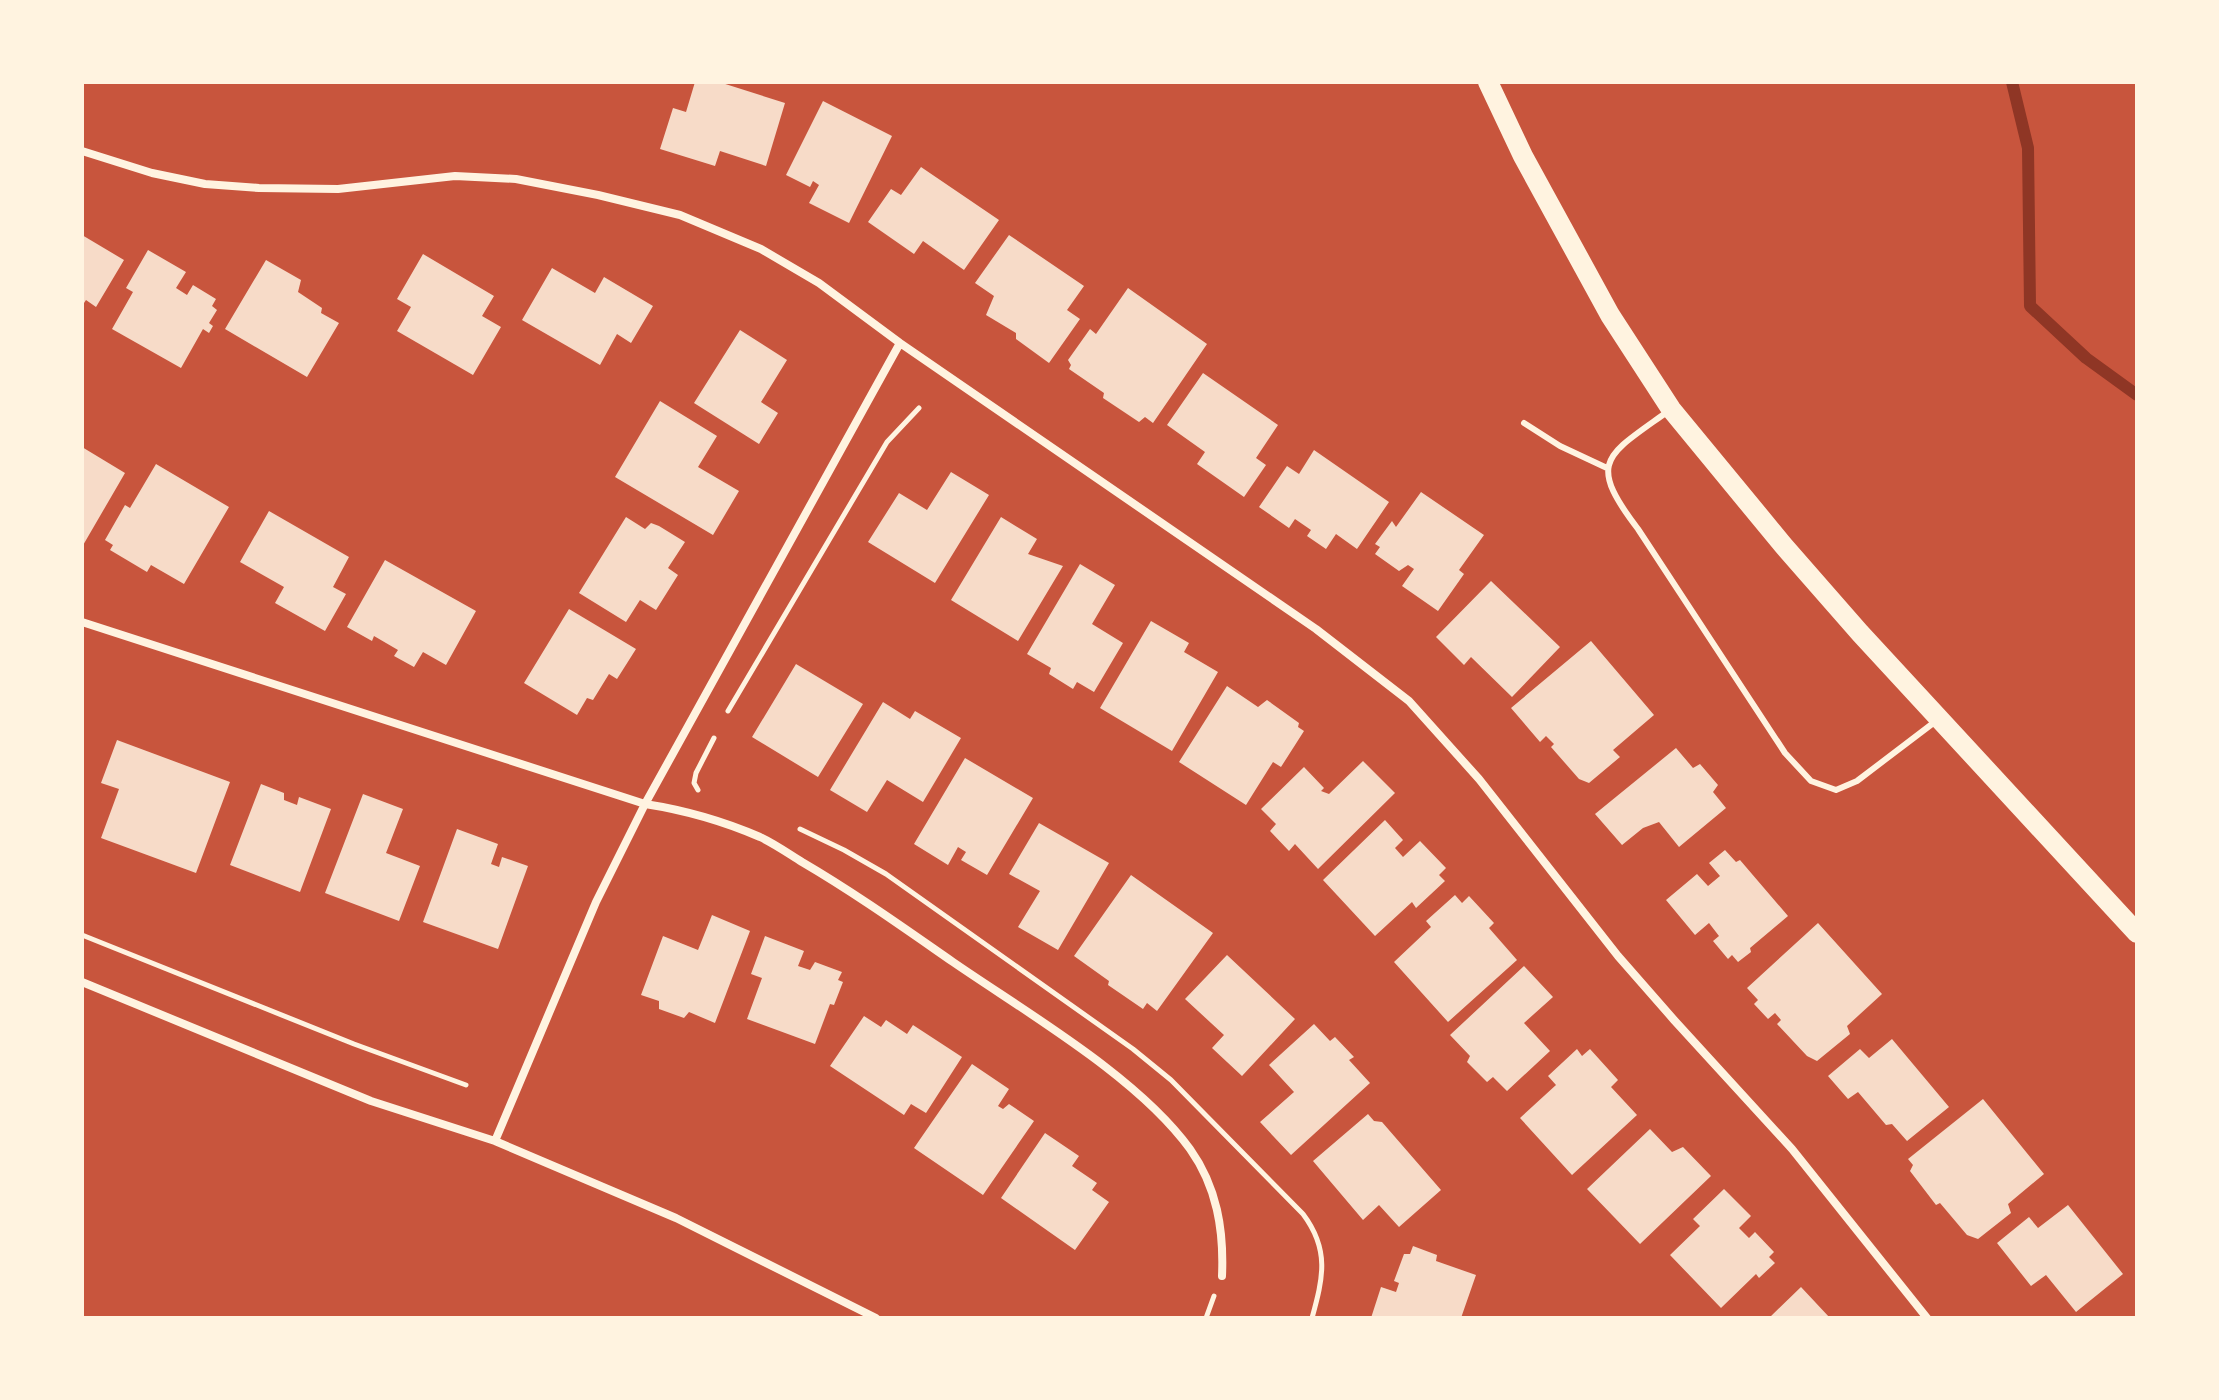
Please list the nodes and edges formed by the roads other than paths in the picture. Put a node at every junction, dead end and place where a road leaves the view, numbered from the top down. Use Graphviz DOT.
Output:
graph roads {
  1 [pos="1488,82"];
  2 [pos="82,151"];
  3 [pos="900,343"];
  4 [pos="1671,409"];
  5 [pos="1524,423"];
  6 [pos="1607,468"];
  7 [pos="82,622"];
  8 [pos="1939,719"];
  9 [pos="645,804"];
  10 [pos="2137,933"];
  11 [pos="82,982"];
  12 [pos="495,1141"];
  13 [pos="1222,1276"];
  14 [pos="876,1318"];
  15 [pos="1927,1318"];
  1 -- 4 [label="main road"];
  2 -- 3 [label="street"];
  3 -- 9 [label="street"];
  3 -- 15 [label="street"];
  4 -- 6 [label="lane"];
  4 -- 8 [label="main road"];
  5 -- 6 [label="lane"];
  6 -- 8 [label="lane"];
  7 -- 9 [label="street"];
  8 -- 10 [label="main road"];
  9 -- 12 [label="street"];
  9 -- 13 [label="street"];
  11 -- 12 [label="street"];
  12 -- 14 [label="street"];
}
